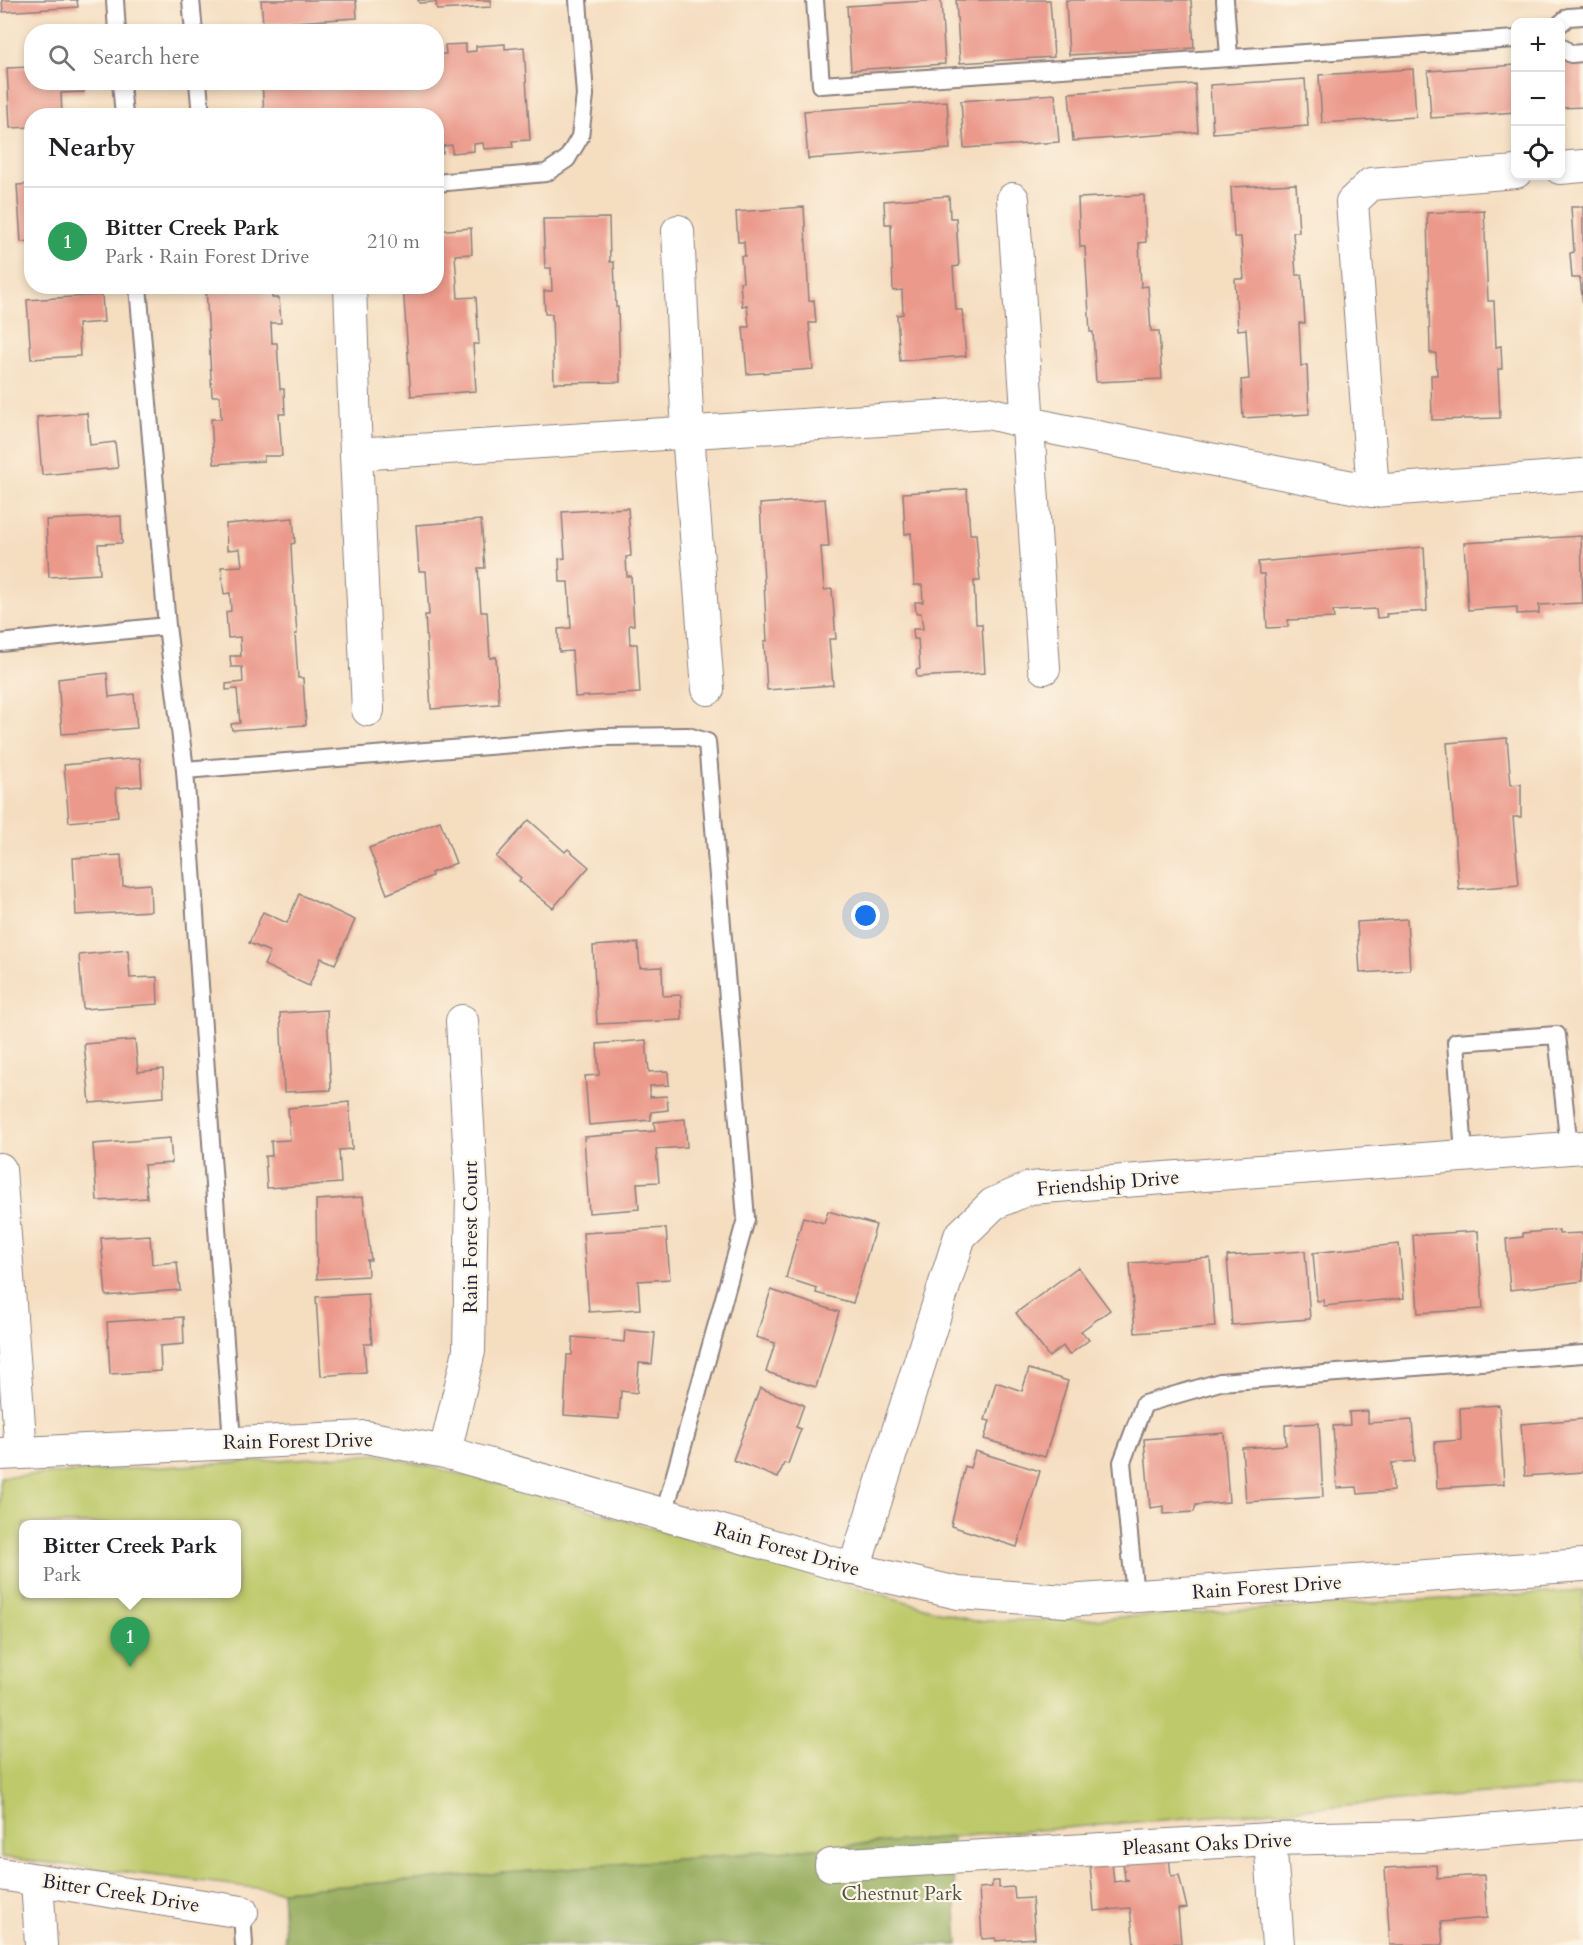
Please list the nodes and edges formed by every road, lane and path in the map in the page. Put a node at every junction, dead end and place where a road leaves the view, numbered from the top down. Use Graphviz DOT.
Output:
graph roads {
  1 [pos="115,0"];
  2 [pos="192,0"];
  3 [pos="578,0"];
  4 [pos="815,0"];
  5 [pos="1225,0"];
  6 [pos="1583,16"];
  7 [pos="1565,20"];
  8 [pos="116,24"];
  9 [pos="194,24"];
  10 [pos="1511,39"];
  11 [pos="1565,50"];
  12 [pos="1583,53"];
  13 [pos="1229,57"];
  14 [pos="122,90"];
  15 [pos="199,90"];
  16 [pos="123,108"];
  17 [pos="200,108"];
  18 [pos="1583,166"];
  19 [pos="1565,168"];
  20 [pos="1511,172"];
  21 [pos="444,182"];
  22 [pos="1012,199"];
  23 [pos="678,231"];
  24 [pos="139,294"];
  25 [pos="350,294"];
  26 [pos="1029,423"];
  27 [pos="688,433"];
  28 [pos="356,454"];
  29 [pos="1583,475"];
  30 [pos="1373,491"];
  31 [pos="167,626"];
  32 [pos="0,643"];
  33 [pos="1044,668"];
  34 [pos="708,689"];
  35 [pos="368,710"];
  36 [pos="185,770"];
  37 [pos="462,1021"];
  38 [pos="1576,1147"];
  39 [pos="1464,1154"];
  40 [pos="0,1169"];
  41 [pos="1583,1354"];
  42 [pos="232,1442"];
  43 [pos="445,1452"];
  44 [pos="10,1453"];
  45 [pos="664,1514"];
  46 [pos="1583,1565"];
  47 [pos="854,1569"];
  48 [pos="1135,1596"];
  49 [pos="1583,1823"];
  50 [pos="1270,1839"];
  51 [pos="831,1865"];
  52 [pos="0,1875"];
  53 [pos="37,1880"];
  54 [pos="242,1912"];
  55 [pos="41,1945"];
  56 [pos="244,1945"];
  57 [pos="1278,1945"];
  1 -- 8 [label="lane"];
  2 -- 9 [label="lane"];
  3 -- 21 [label="lane"];
  4 -- 13 [label="lane"];
  5 -- 13 [label="lane"];
  6 -- 7 [label="lane"];
  10 -- 13 [label="lane"];
  11 -- 12 [label="lane"];
  14 -- 16 [label="lane"];
  15 -- 17 [label="lane"];
  18 -- 19 [label="street"];
  20 -- 30 [label="street"];
  22 -- 26 [label="street"];
  23 -- 27 [label="street"];
  24 -- 31 [label="lane"];
  25 -- 28 [label="street"];
  26 -- 27 [label="street"];
  26 -- 30 [label="street"];
  26 -- 33 [label="street"];
  27 -- 28 [label="street"];
  27 -- 34 [label="street"];
  28 -- 35 [label="street"];
  29 -- 30 [label="street"];
  31 -- 32 [label="lane"];
  31 -- 36 [label="lane"];
  36 -- 42 [label="lane"];
  36 -- 45 [label="lane"];
  37 -- 43 [label="street, Rain Forest Court"];
  38 -- 39 [label="street, Friendship Drive"];
  38 -- 39 [label="lane"];
  39 -- 47 [label="street, Friendship Drive"];
  40 -- 44 [label="street"];
  41 -- 48 [label="lane"];
  42 -- 43 [label="street, Rain Forest Drive"];
  42 -- 44 [label="street, Rain Forest Drive"];
  43 -- 45 [label="street, Rain Forest Drive"];
  45 -- 47 [label="street, Rain Forest Drive"];
  46 -- 48 [label="street, Rain Forest Drive"];
  47 -- 48 [label="street, Rain Forest Drive"];
  49 -- 50 [label="street, Pleasant Oaks Drive"];
  50 -- 51 [label="street, Pleasant Oaks Drive"];
  50 -- 57 [label="street"];
  52 -- 53 [label="street, Bitter Creek Drive"];
  53 -- 54 [label="street, Bitter Creek Drive"];
  53 -- 55 [label="street"];
  54 -- 56 [label="lane"];
}
